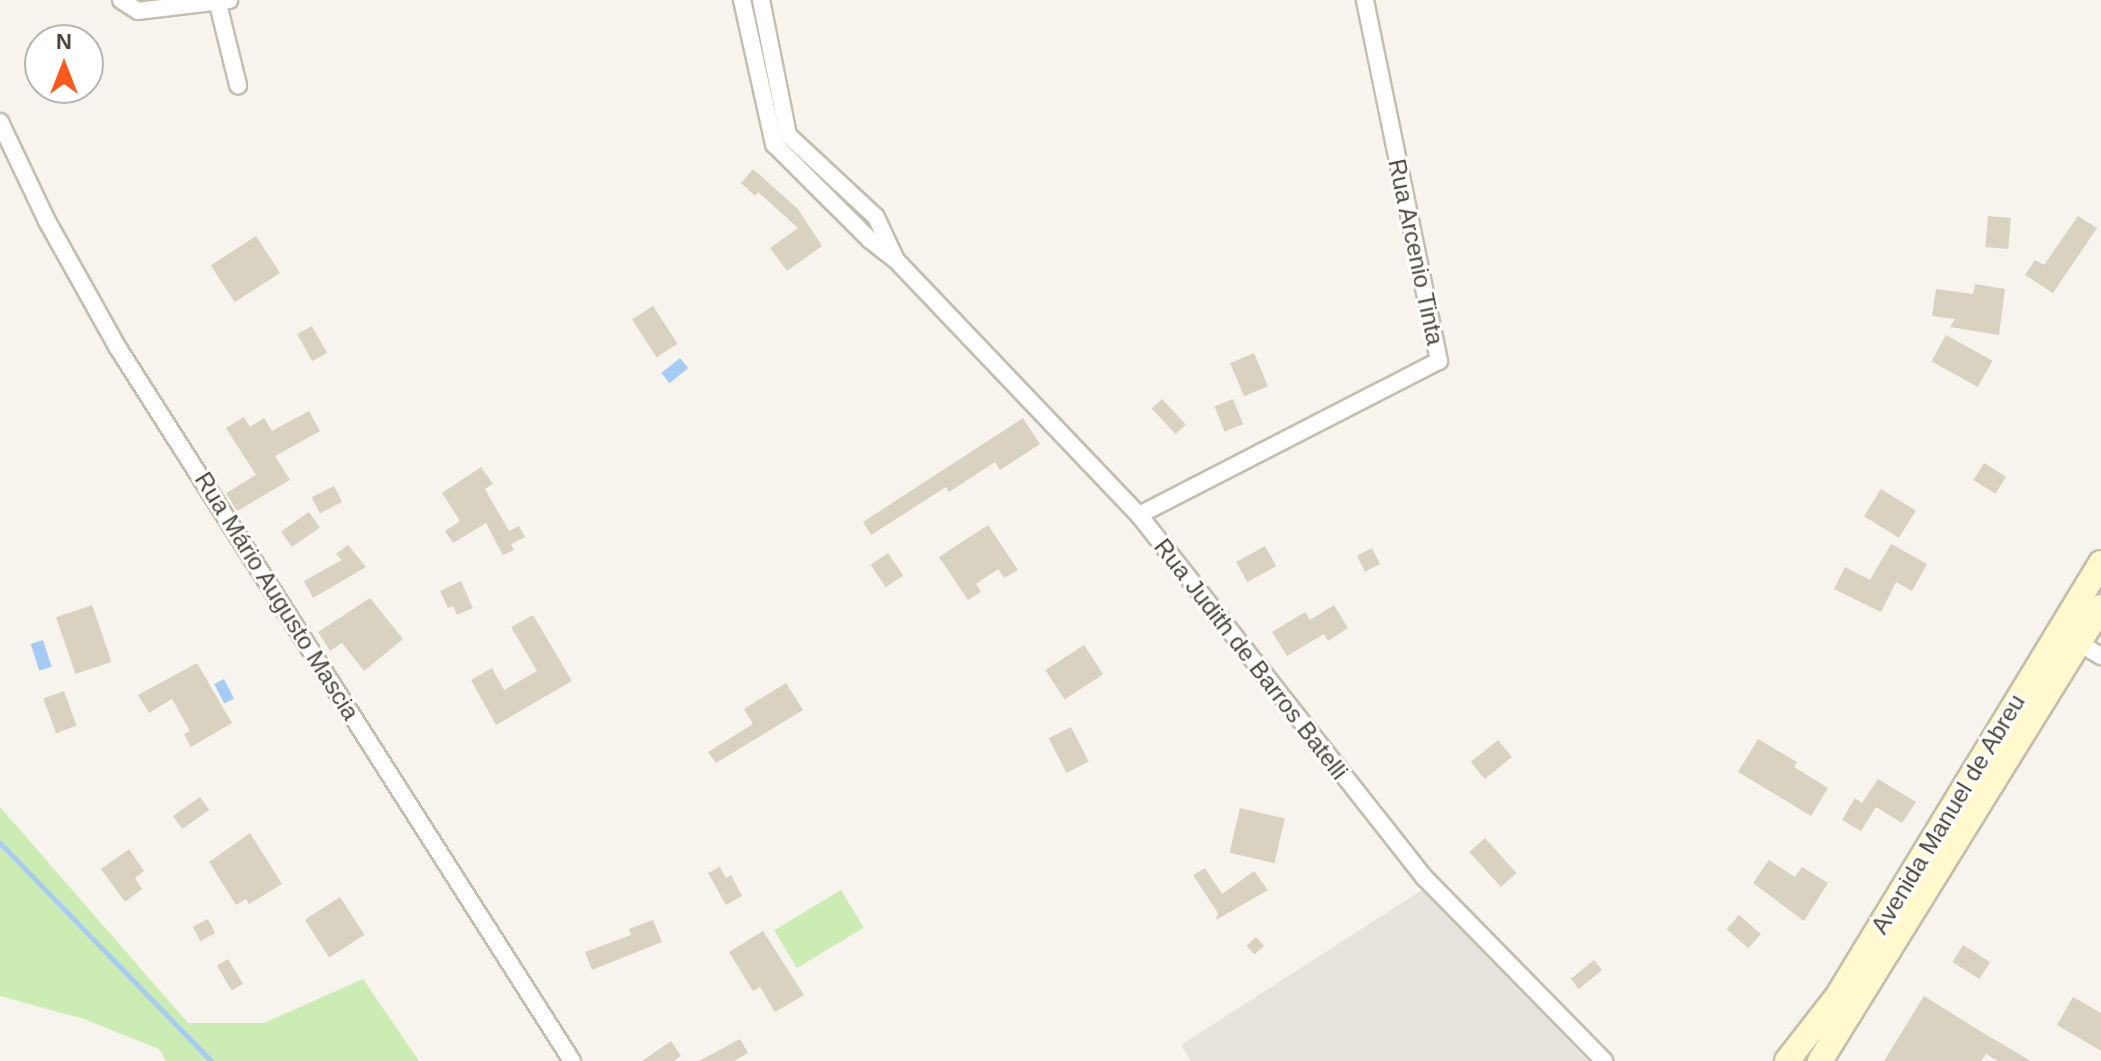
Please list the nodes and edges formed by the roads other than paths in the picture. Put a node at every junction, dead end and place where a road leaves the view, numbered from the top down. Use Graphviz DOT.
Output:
graph roads {
  1 [pos="121,0"];
  2 [pos="742,0"];
  3 [pos="761,0"];
  4 [pos="1365,0"];
  5 [pos="221,1"];
  6 [pos="238,85"];
  7 [pos="0,122"];
  8 [pos="896,260"];
  9 [pos="1139,515"];
  10 [pos="2101,563"];
  11 [pos="2101,607"];
  12 [pos="2079,643"];
  13 [pos="2101,656"];
  14 [pos="572,1061"];
  15 [pos="1604,1061"];
  16 [pos="1787,1061"];
  17 [pos="1820,1061"];
  1 -- 5 [label="street"];
  2 -- 8 [label="street, Rua Judith de Barros Batelli"];
  3 -- 8 [label="street, Rua Judith de Barros Batelli"];
  4 -- 9 [label="street, Rua Arcenio Tinta"];
  5 -- 6 [label="street"];
  7 -- 14 [label="street, Rua Mário Augusto Mascia"];
  8 -- 9 [label="street, Rua Judith de Barros Batelli"];
  9 -- 15 [label="street, Rua Judith de Barros Batelli"];
  10 -- 16 [label="main road, Avenida Manuel de Abreu"];
  11 -- 12 [label="main road, Avenida Manuel de Abreu"];
  12 -- 13 [label="street"];
  12 -- 17 [label="main road, Avenida Manuel de Abreu"];
}
